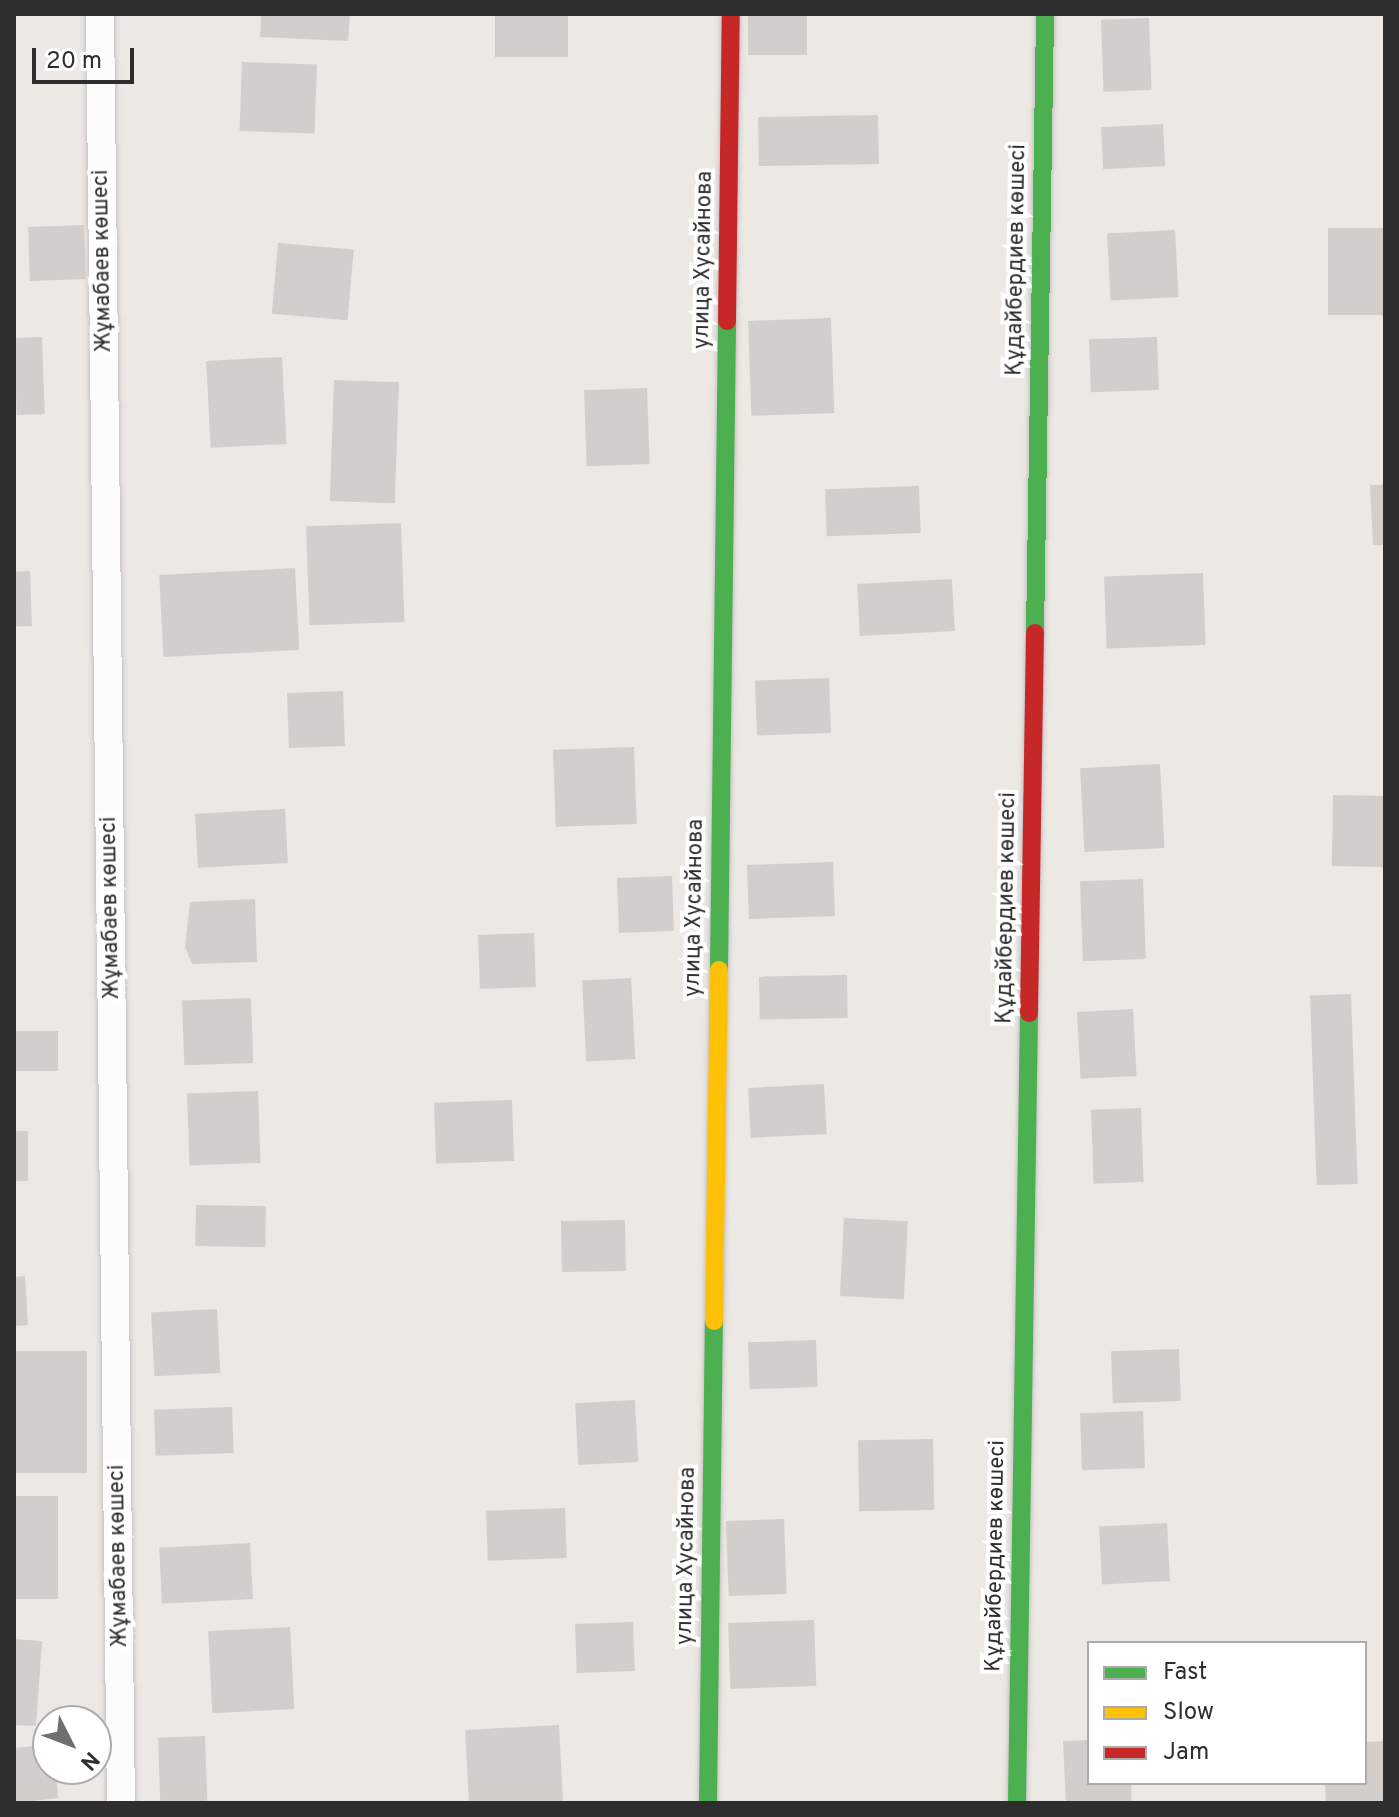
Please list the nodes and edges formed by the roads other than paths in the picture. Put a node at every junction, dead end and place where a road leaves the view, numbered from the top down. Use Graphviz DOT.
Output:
graph roads {
  1 [pos="100,14"];
  2 [pos="731,14"];
  3 [pos="1045,14"];
  4 [pos="121,1803"];
  5 [pos="708,1803"];
  6 [pos="1017,1803"];
  1 -- 4 [label="street, Жұмабаев көшесі"];
  2 -- 5 [label="street, улица Хусайнова"];
  3 -- 6 [label="street, Құдайбердиев көшесі"];
}
